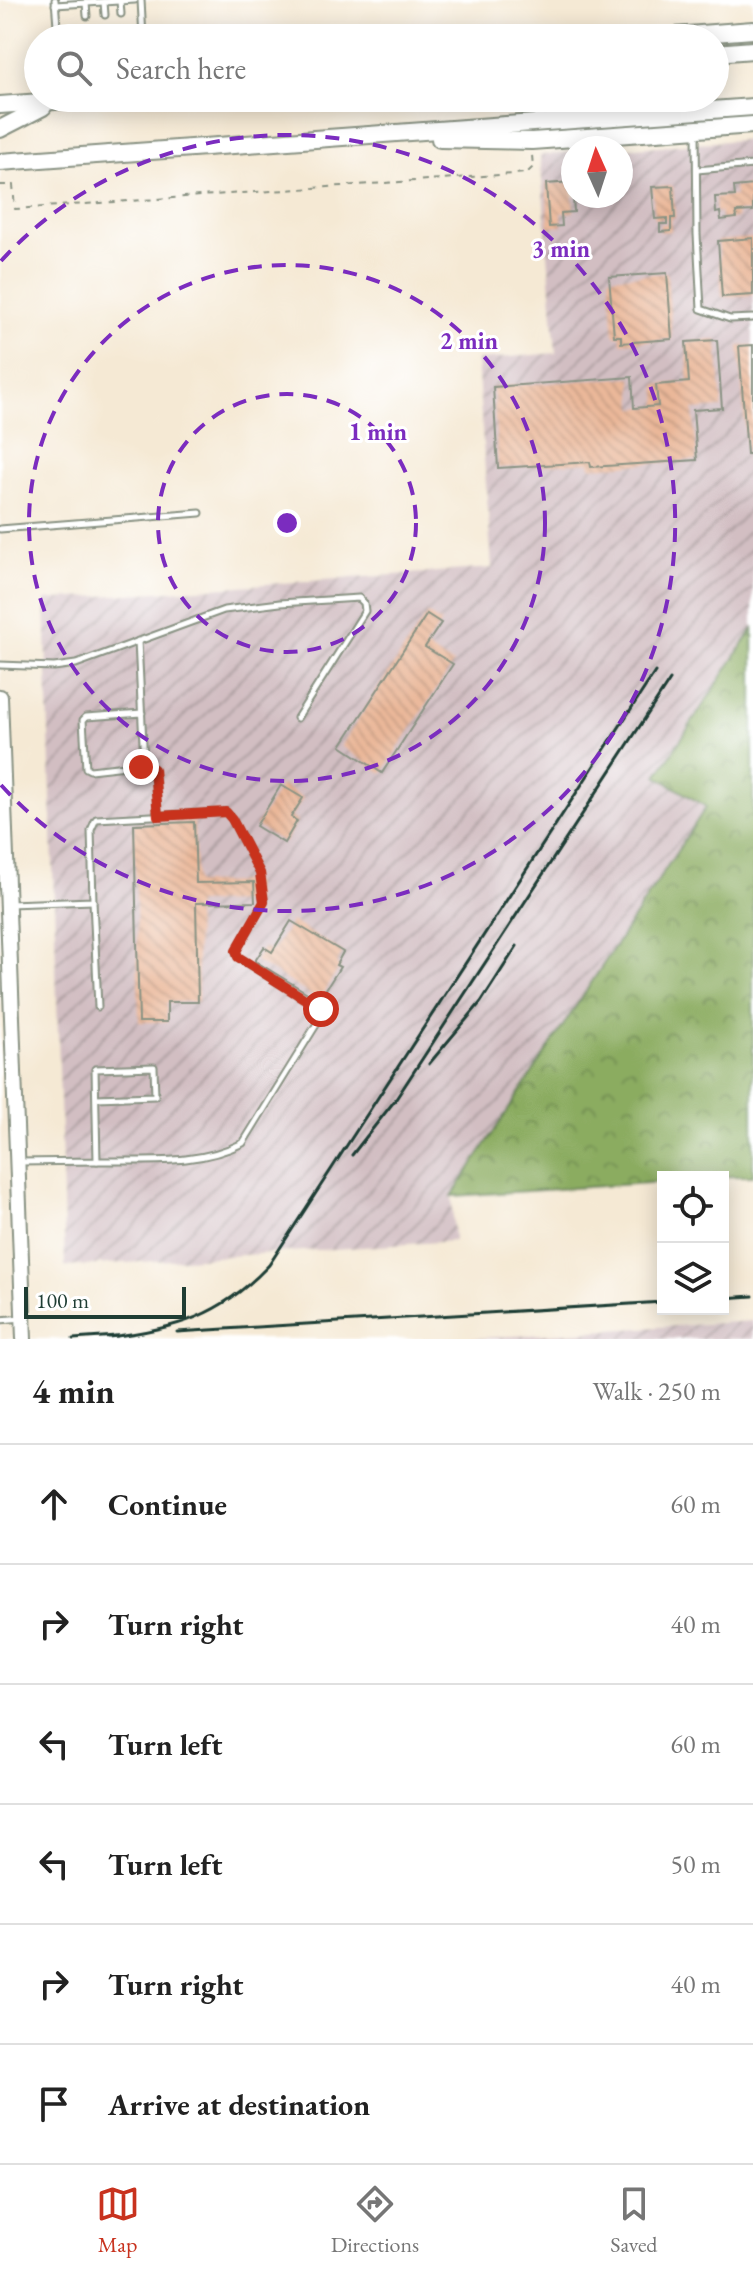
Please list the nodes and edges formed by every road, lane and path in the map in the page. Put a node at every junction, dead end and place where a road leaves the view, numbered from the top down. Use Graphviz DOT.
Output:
graph roads {
  1 [pos="138,0"];
  2 [pos="120,1"];
  3 [pos="55,2"];
  4 [pos="104,2"];
  5 [pos="86,3"];
  6 [pos="121,14"];
  7 [pos="105,15"];
  8 [pos="87,16"];
  9 [pos="57,24"];
  10 [pos="141,24"];
  11 [pos="753,30"];
  12 [pos="729,32"];
  13 [pos="753,50"];
  14 [pos="729,52"];
  15 [pos="24,103"];
  16 [pos="0,105"];
  17 [pos="753,107"];
  18 [pos="729,109"];
  19 [pos="30,112"];
  20 [pos="695,112"];
  21 [pos="753,125"];
  22 [pos="0,129"];
  23 [pos="696,129"];
  24 [pos="375,134"];
  25 [pos="532,141"];
  26 [pos="0,162"];
  27 [pos="753,165"];
  28 [pos="697,170"];
  29 [pos="0,185"];
  30 [pos="753,318"];
  31 [pos="200,513"];
  32 [pos="0,529"];
  33 [pos="138,641"];
  34 [pos="0,665"];
  35 [pos="0,697"];
  36 [pos="142,713"];
  37 [pos="297,718"];
  38 [pos="144,764"];
  39 [pos="158,816"];
  40 [pos="93,901"];
  41 [pos="8,904"];
  42 [pos="98,1007"];
  43 [pos="96,1098"];
  44 [pos="97,1161"];
  45 [pos="17,1162"];
  46 [pos="24,1318"];
  47 [pos="0,1320"];
  48 [pos="24,1339"];
  1 -- 2 [label="lane"];
  1 -- 10 [label="lane"];
  2 -- 4 [label="lane"];
  2 -- 6 [label="lane"];
  3 -- 5 [label="lane"];
  3 -- 9 [label="lane"];
  4 -- 5 [label="lane"];
  4 -- 7 [label="lane"];
  5 -- 8 [label="lane"];
  11 -- 12 [label="main road"];
  13 -- 14 [label="main road"];
  15 -- 16 [label="main road"];
  17 -- 18 [label="main road"];
  19 -- 22 [label="main road"];
  20 -- 24 [label="main road"];
  21 -- 23 [label="main road"];
  23 -- 25 [label="main road"];
  23 -- 28 [label="lane"];
  24 -- 25 [label="main road"];
  24 -- 26 [label="main road"];
  25 -- 29 [label="path"];
  27 -- 28 [label="lane"];
  28 -- 30 [label="lane"];
  31 -- 32 [label="lane"];
  33 -- 34 [label="lane"];
  33 -- 36 [label="lane"];
  33 -- 37 [label="lane"];
  35 -- 41 [label="main road"];
  36 -- 38 [label="lane"];
  36 -- 38 [label="lane"];
  38 -- 39 [label="lane"];
  39 -- 40 [label="lane"];
  39 -- 44 [label="lane"];
  40 -- 41 [label="lane"];
  40 -- 42 [label="lane"];
  41 -- 45 [label="main road"];
  43 -- 43 [label="lane"];
  43 -- 44 [label="lane"];
  44 -- 45 [label="lane"];
  45 -- 46 [label="main road"];
  46 -- 47 [label="lane"];
  46 -- 48 [label="main road"];
}
